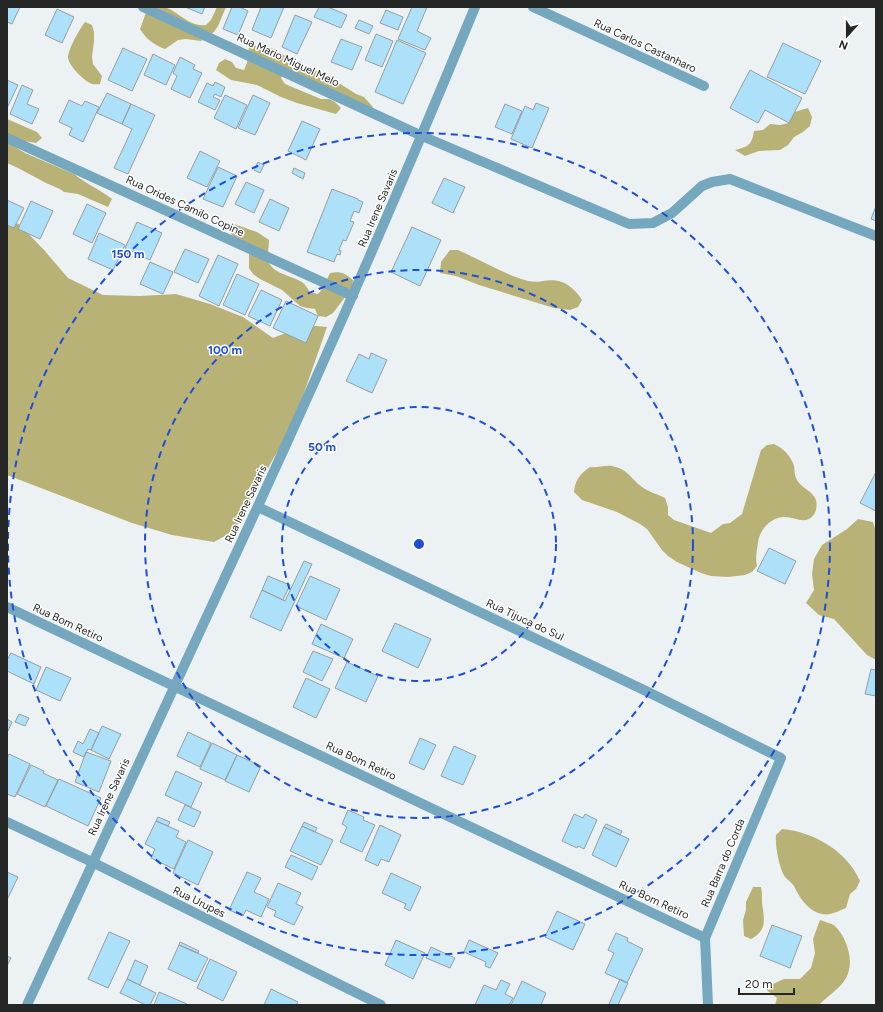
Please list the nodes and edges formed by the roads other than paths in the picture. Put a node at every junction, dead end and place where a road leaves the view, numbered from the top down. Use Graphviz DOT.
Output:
graph roads {
  1 [pos="143,7"];
  2 [pos="475,7"];
  3 [pos="533,7"];
  4 [pos="704,86"];
  5 [pos="422,136"];
  6 [pos="7,138"];
  7 [pos="876,236"];
  8 [pos="353,296"];
  9 [pos="258,507"];
  10 [pos="7,607"];
  11 [pos="175,686"];
  12 [pos="781,758"];
  13 [pos="7,822"];
  14 [pos="92,862"];
  15 [pos="705,938"];
  16 [pos="27,1005"];
  17 [pos="381,1005"];
  18 [pos="708,1005"];
  1 -- 5 [label="street, Rua Mario Miguel Melo"];
  2 -- 5 [label="street, Rua Irene Savaris"];
  3 -- 4 [label="street, Rua Carlos Castanharo"];
  5 -- 7 [label="street, Rua Mario Miguel Melo"];
  5 -- 8 [label="street, Rua Irene Savaris"];
  6 -- 8 [label="street, Rua Orides Camilo Copine"];
  8 -- 9 [label="street, Rua Irene Savaris"];
  9 -- 11 [label="street, Rua Irene Savaris"];
  9 -- 12 [label="street, Rua Tijuca do Sul"];
  10 -- 11 [label="street, Rua Bom Retiro"];
  11 -- 14 [label="street, Rua Irene Savaris"];
  11 -- 15 [label="street, Rua Bom Retiro"];
  12 -- 15 [label="street, Rua Barra do Corda"];
  13 -- 14 [label="street, Rua Urupes"];
  14 -- 16 [label="street, Rua Irene Savaris"];
  14 -- 17 [label="street, Rua Urupes"];
  15 -- 18 [label="street, Rua Barra do Corda"];
}
